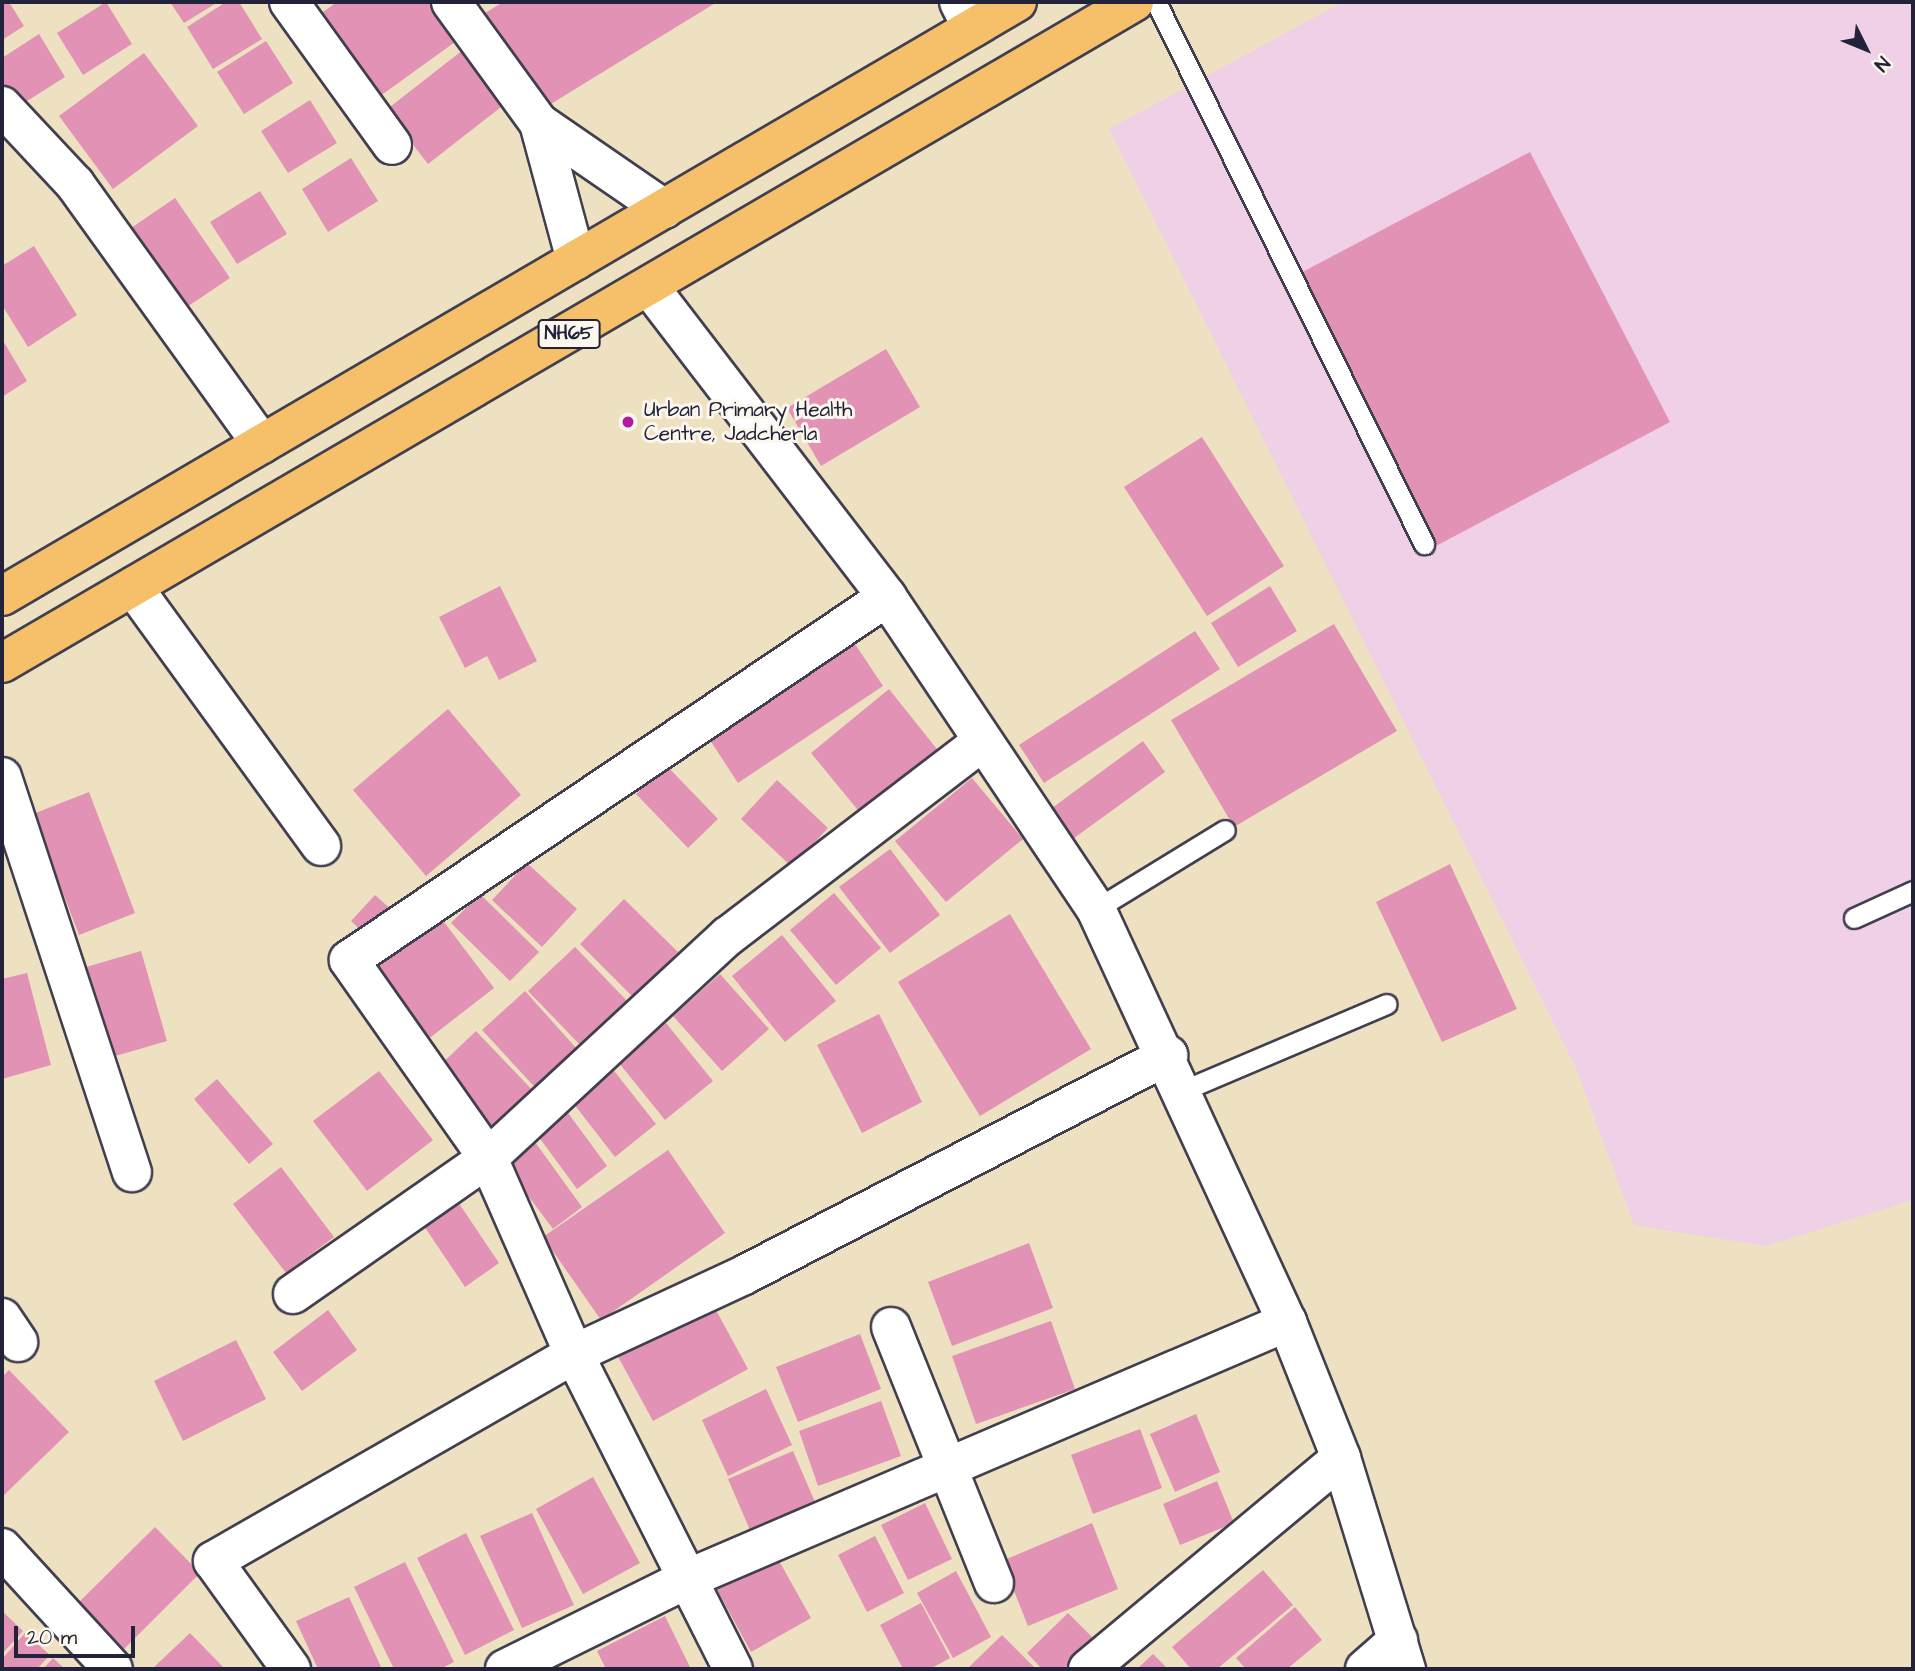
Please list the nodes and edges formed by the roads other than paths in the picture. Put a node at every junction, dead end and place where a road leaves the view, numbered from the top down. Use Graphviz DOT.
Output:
graph roads {
  1 [pos="289,2"];
  2 [pos="450,2"];
  3 [pos="1017,2"];
  4 [pos="1134,2"];
  5 [pos="1156,2"];
  6 [pos="965,15"];
  7 [pos="2,106"];
  8 [pos="539,123"];
  9 [pos="393,145"];
  10 [pos="664,209"];
  11 [pos="576,260"];
  12 [pos="650,288"];
  13 [pos="262,444"];
  14 [pos="1424,544"];
  15 [pos="133,587"];
  16 [pos="2,596"];
  17 [pos="887,597"];
  18 [pos="2,663"];
  19 [pos="980,743"];
  20 [pos="2,776"];
  21 [pos="1225,830"];
  22 [pos="321,846"];
  23 [pos="1913,891"];
  24 [pos="1096,909"];
  25 [pos="1854,918"];
  26 [pos="1387,1004"];
  27 [pos="1168,1055"];
  28 [pos="1184,1090"];
  29 [pos="488,1158"];
  30 [pos="132,1172"];
  31 [pos="293,1294"];
  32 [pos="1287,1322"];
  33 [pos="891,1327"];
  34 [pos="574,1354"];
  35 [pos="1341,1458"];
  36 [pos="945,1471"];
  37 [pos="2,1548"];
  38 [pos="687,1579"];
  39 [pos="994,1583"];
  40 [pos="1402,1655"];
  41 [pos="113,1669"];
  42 [pos="290,1669"];
  43 [pos="505,1669"];
  44 [pos="733,1669"];
  45 [pos="1088,1669"];
  46 [pos="1364,1669"];
  47 [pos="1437,1669"];
  1 -- 9 [label="street"];
  2 -- 8 [label="street"];
  3 -- 6 [label="highway, NH65"];
  4 -- 12 [label="highway, NH65"];
  5 -- 14 [label="lane"];
  6 -- 10 [label="highway, NH65"];
  7 -- 13 [label="street"];
  8 -- 10 [label="street"];
  8 -- 11 [label="street"];
  10 -- 11 [label="highway, NH65"];
  11 -- 13 [label="highway, NH65"];
  12 -- 15 [label="highway, NH65"];
  12 -- 17 [label="street"];
  13 -- 16 [label="highway, NH65"];
  15 -- 18 [label="highway, NH65"];
  15 -- 22 [label="street"];
  17 -- 19 [label="street"];
  17 -- 29 [label="street"];
  19 -- 24 [label="street"];
  19 -- 29 [label="street"];
  20 -- 30 [label="street"];
  21 -- 24 [label="lane"];
  23 -- 25 [label="lane"];
  24 -- 27 [label="street"];
  26 -- 28 [label="lane"];
  27 -- 28 [label="street"];
  27 -- 34 [label="street"];
  28 -- 32 [label="street"];
  29 -- 31 [label="street"];
  29 -- 34 [label="street"];
  32 -- 35 [label="street"];
  32 -- 36 [label="street"];
  33 -- 36 [label="street"];
  34 -- 38 [label="street"];
  34 -- 42 [label="street"];
  35 -- 40 [label="street"];
  35 -- 45 [label="street"];
  36 -- 38 [label="street"];
  36 -- 39 [label="street"];
  37 -- 41 [label="street"];
  38 -- 43 [label="street"];
  38 -- 44 [label="street"];
  40 -- 46 [label="street"];
  40 -- 47 [label="street"];
}
